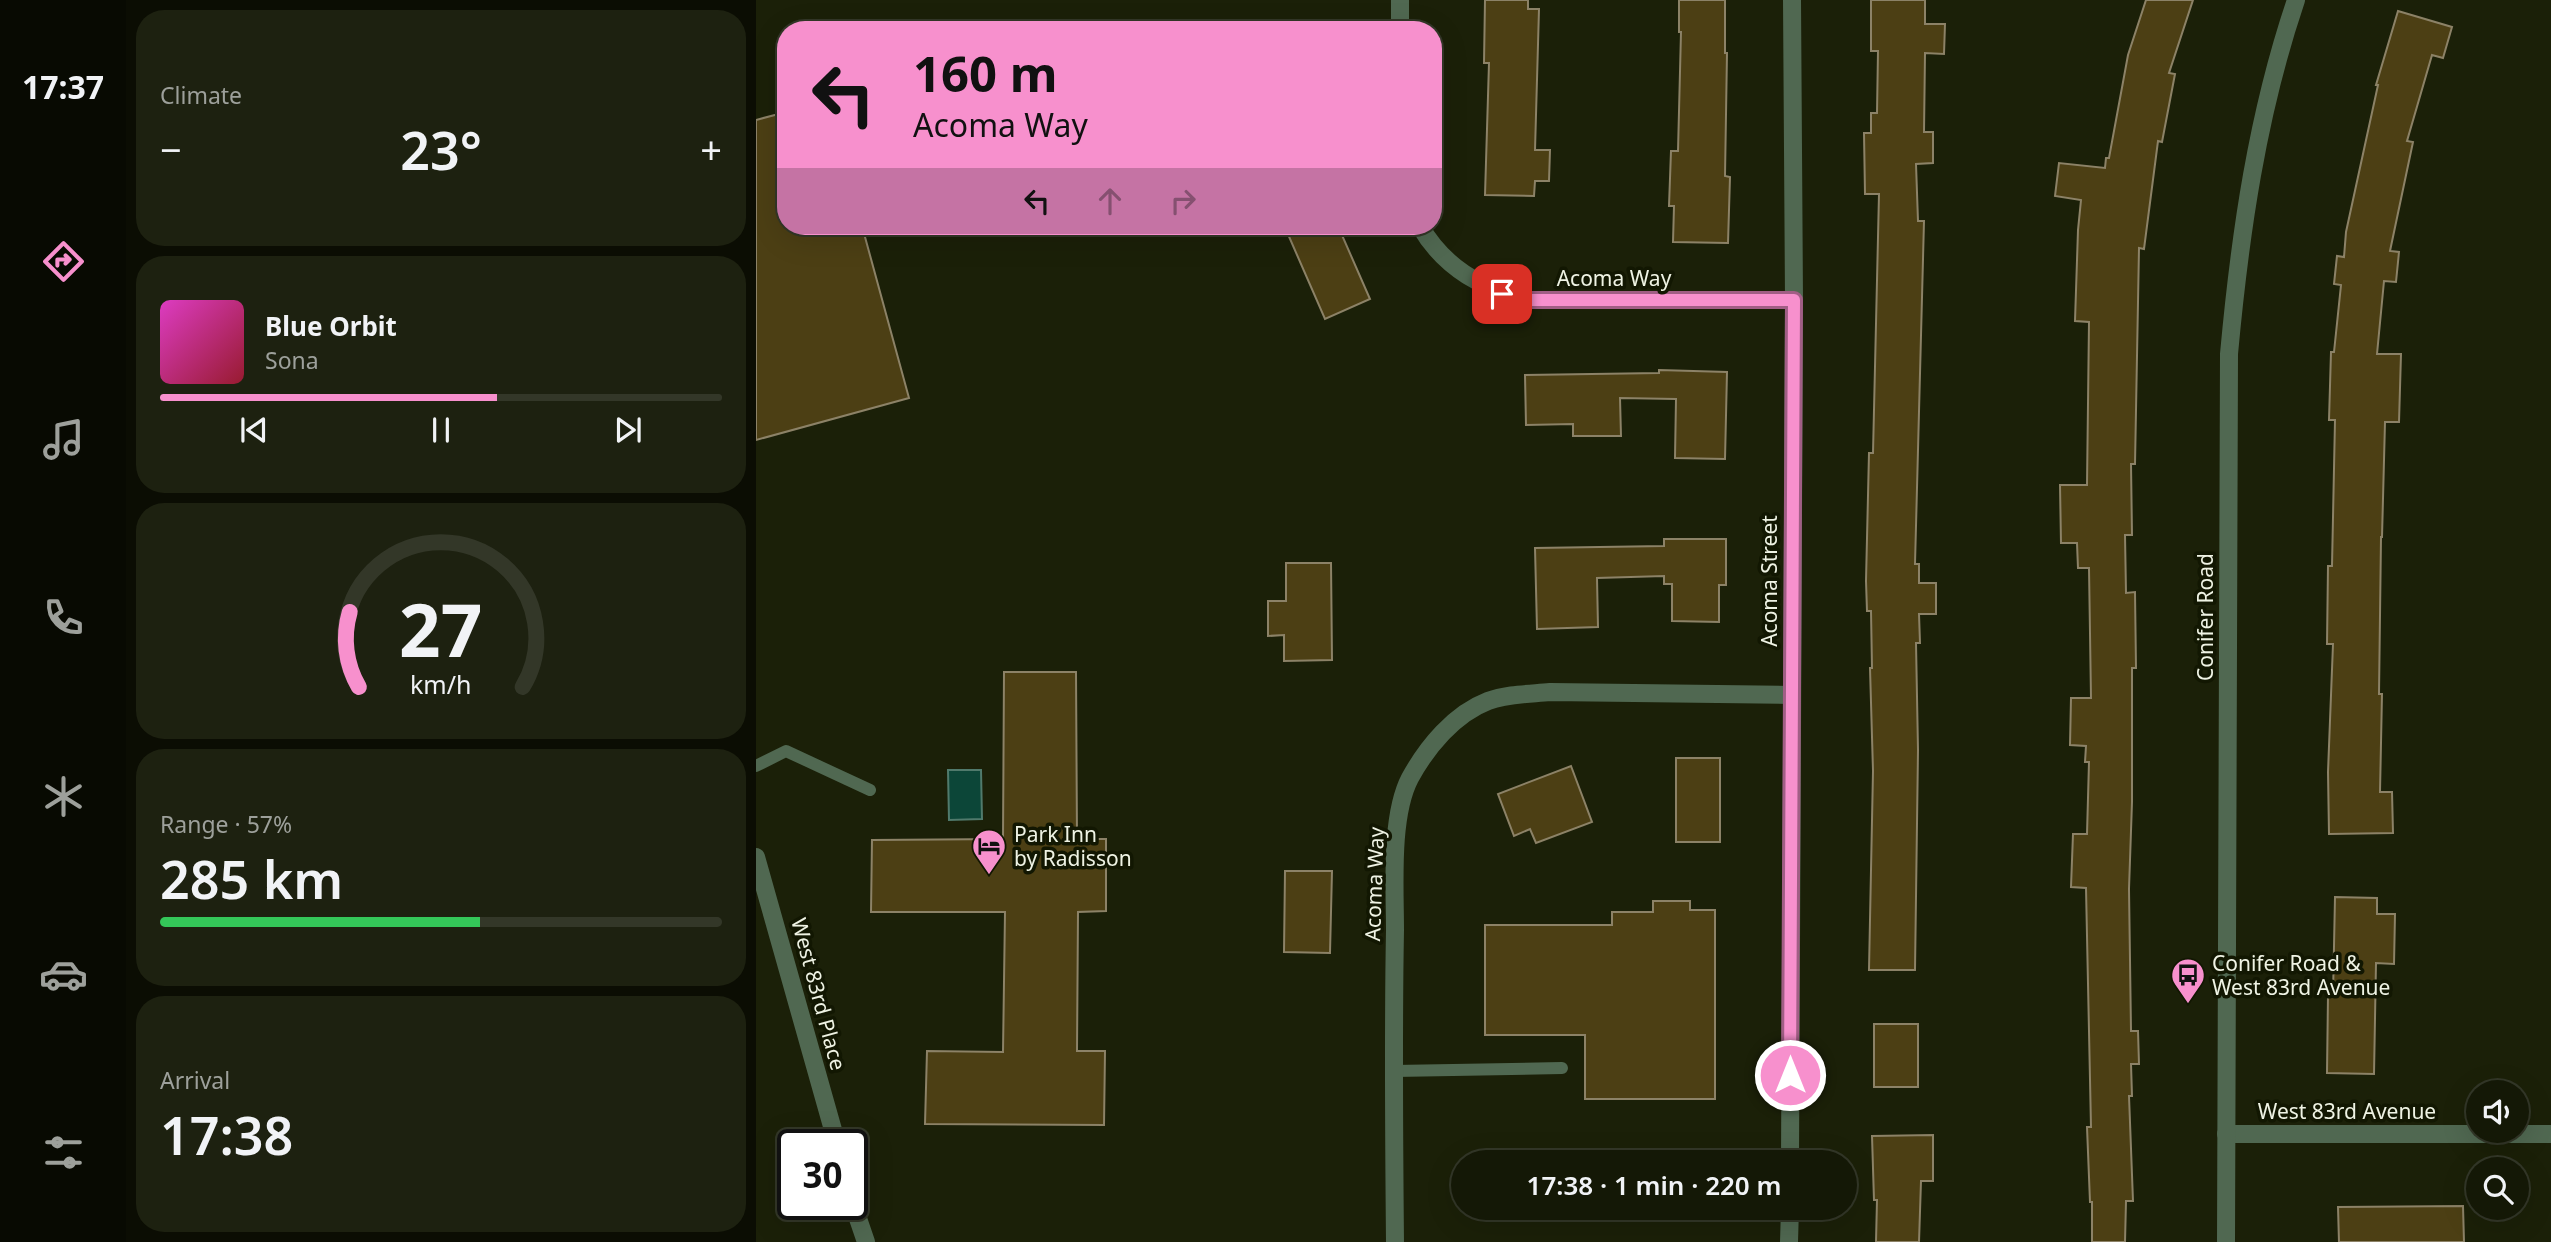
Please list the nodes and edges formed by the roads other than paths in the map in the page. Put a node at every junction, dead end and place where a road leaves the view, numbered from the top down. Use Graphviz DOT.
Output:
graph roads {
  1 [pos="1400,0"];
  2 [pos="1792,0"];
  3 [pos="2296,0"];
  4 [pos="1400,21"];
  5 [pos="1427,235"];
  6 [pos="1794,300"];
  7 [pos="1791,695"];
  8 [pos="756,766"];
  9 [pos="870,790"];
  10 [pos="756,857"];
  11 [pos="1562,1068"];
  12 [pos="1394,1071"];
  13 [pos="833,1129"];
  14 [pos="2226,1134"];
  15 [pos="2551,1134"];
  16 [pos="1790,1150"];
  17 [pos="858,1220"];
  18 [pos="1790,1220"];
  19 [pos="866,1242"];
  20 [pos="1395,1242"];
  21 [pos="1790,1242"];
  22 [pos="2226,1242"];
  1 -- 4 [label="street"];
  2 -- 6 [label="street, Acoma Street"];
  3 -- 14 [label="street, Conifer Road"];
  5 -- 6 [label="street, Acoma Way"];
  6 -- 7 [label="street, Acoma Street"];
  7 -- 12 [label="street, Acoma Way"];
  7 -- 16 [label="street, Acoma Street"];
  8 -- 9 [label="lane"];
  10 -- 13 [label="street, West 83rd Place"];
  11 -- 12 [label="lane"];
  12 -- 20 [label="street, Acoma Way"];
  14 -- 15 [label="street, West 83rd Avenue"];
  14 -- 22 [label="street, Conifer Road"];
  17 -- 19 [label="street"];
  18 -- 21 [label="street"];
}
